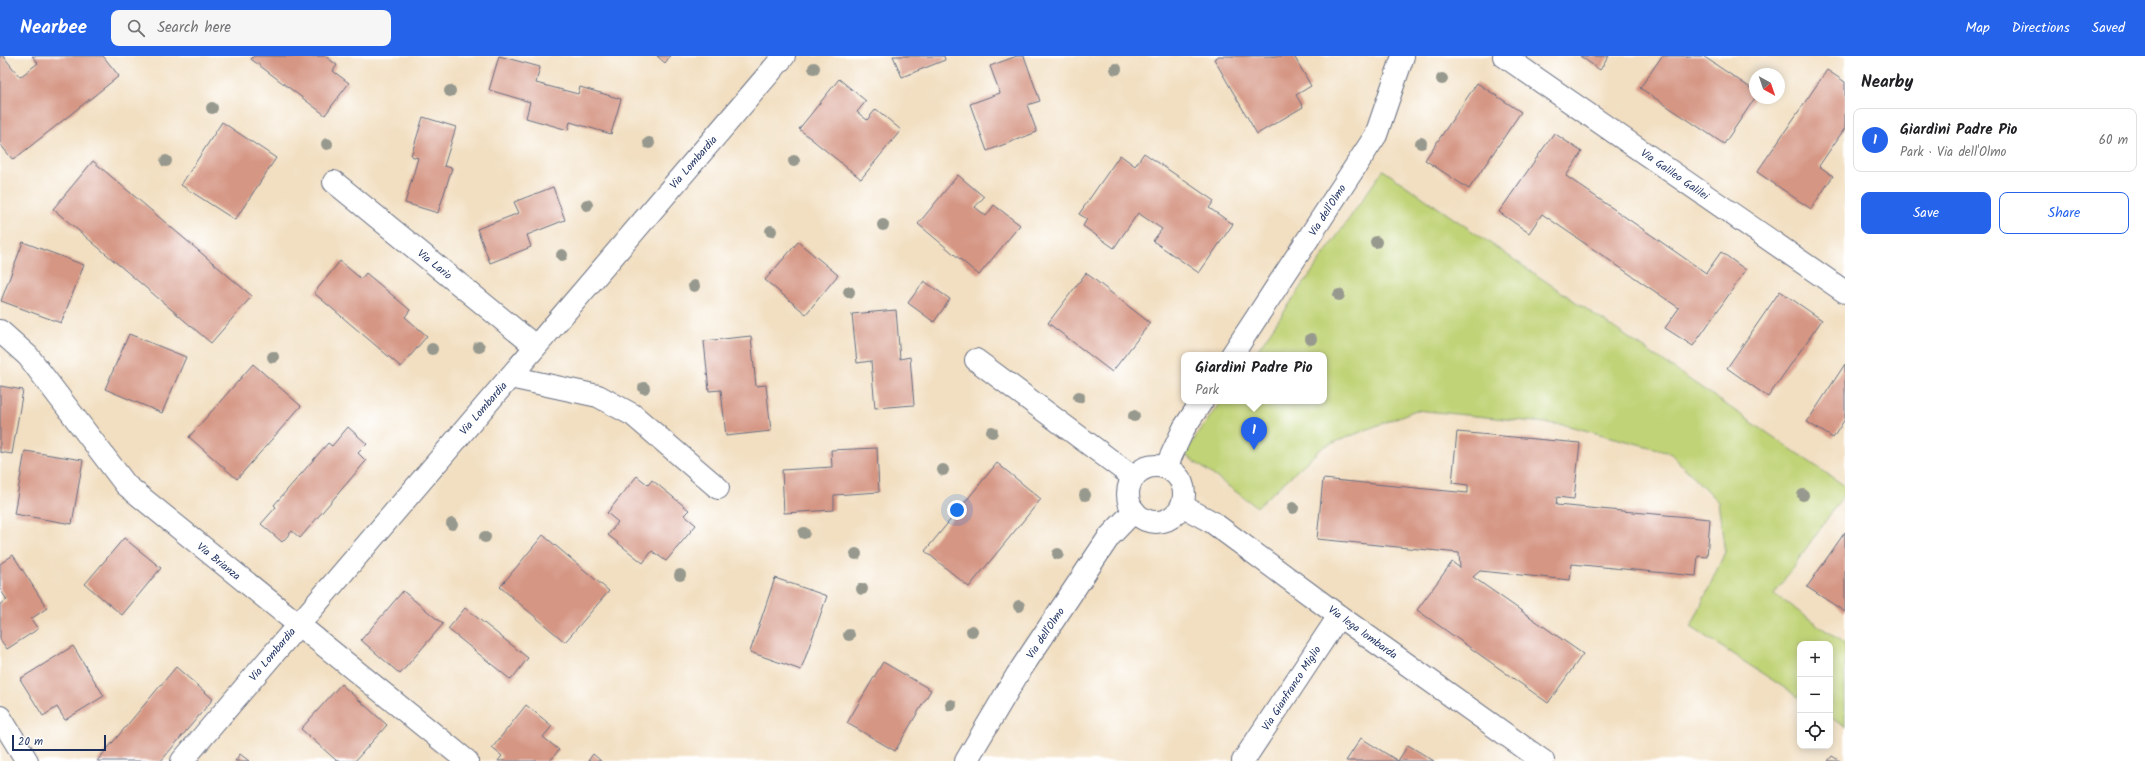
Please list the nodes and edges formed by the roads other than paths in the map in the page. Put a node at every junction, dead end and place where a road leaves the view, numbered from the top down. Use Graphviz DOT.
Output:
graph roads {
  1 [pos="784,56"];
  2 [pos="1404,56"];
  3 [pos="1504,56"];
  4 [pos="334,182"];
  5 [pos="1845,292"];
  6 [pos="0,330"];
  7 [pos="536,346"];
  8 [pos="1234,352"];
  9 [pos="976,360"];
  10 [pos="510,377"];
  11 [pos="1200,404"];
  12 [pos="1166,467"];
  13 [pos="1133,477"];
  14 [pos="718,488"];
  15 [pos="1182,506"];
  16 [pos="1134,511"];
  17 [pos="1339,616"];
  18 [pos="297,625"];
  19 [pos="0,717"];
  20 [pos="27,761"];
  21 [pos="182,761"];
  22 [pos="467,761"];
  23 [pos="966,761"];
  24 [pos="1243,761"];
  25 [pos="1543,761"];
  1 -- 7 [label="street, Via Lombardia"];
  2 -- 8 [label="street, Via dell'Olmo"];
  3 -- 5 [label="street, Via Galileo Galilei"];
  4 -- 7 [label="street, Via Lario"];
  6 -- 18 [label="street, Via Brianza"];
  7 -- 10 [label="street, Via Lombardia"];
  9 -- 13 [label="street"];
  10 -- 14 [label="street"];
  10 -- 18 [label="street, Via Lombardia"];
  11 -- 12 [label="street"];
  12 -- 13 [label="street"];
  12 -- 15 [label="street"];
  13 -- 16 [label="street"];
  15 -- 16 [label="street"];
  15 -- 17 [label="street, Via lega lombarda"];
  16 -- 23 [label="street, Via dell'Olmo"];
  17 -- 24 [label="street, Via Gianfranco Miglio"];
  17 -- 25 [label="street, Via lega lombarda"];
  18 -- 21 [label="street, Via Lombardia"];
  18 -- 22 [label="street, Via Brianza"];
  19 -- 20 [label="street"];
}
